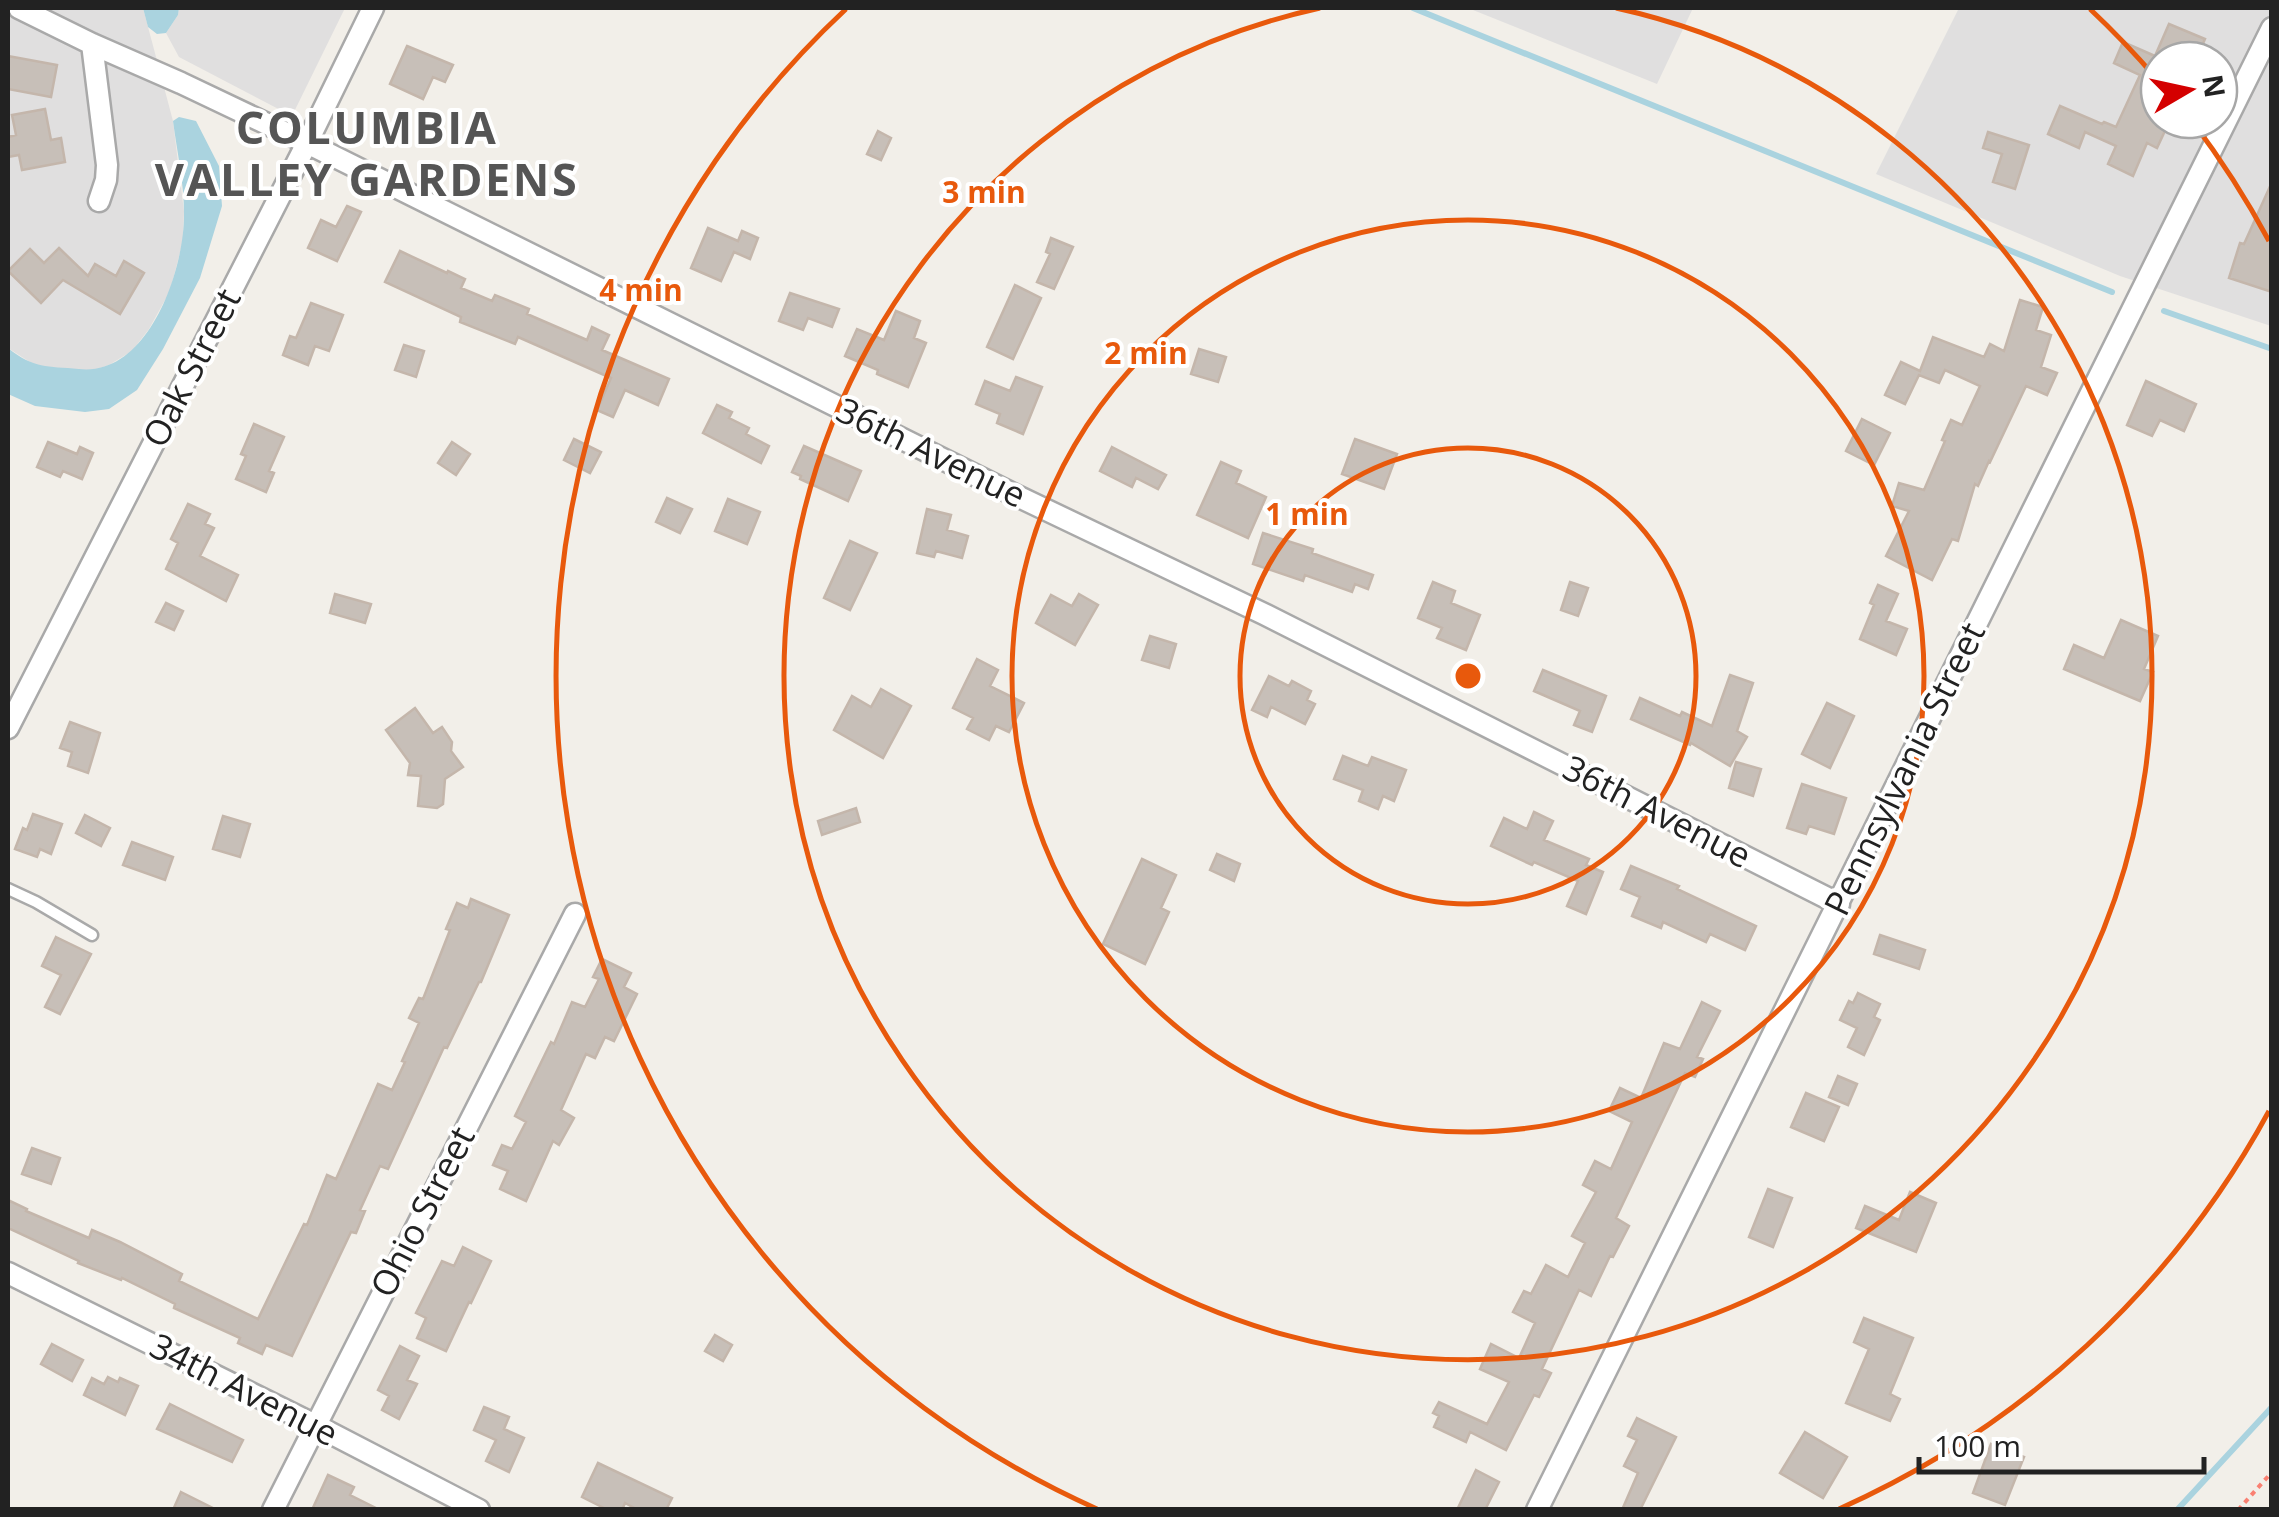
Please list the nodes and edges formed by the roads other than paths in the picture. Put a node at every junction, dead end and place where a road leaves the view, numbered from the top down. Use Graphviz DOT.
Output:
graph roads {
  1 [pos="20,8"];
  2 [pos="373,8"];
  3 [pos="2272,28"];
  4 [pos="92,44"];
  5 [pos="307,144"];
  6 [pos="100,201"];
  7 [pos="8,728"];
  8 [pos="8,888"];
  9 [pos="1839,904"];
  10 [pos="574,914"];
  11 [pos="92,935"];
  12 [pos="8,1272"];
  13 [pos="315,1425"];
  14 [pos="273,1510"];
  15 [pos="478,1510"];
  16 [pos="1538,1510"];
  1 -- 4 [label="street, 36th Avenue"];
  2 -- 5 [label="street, Oak Street"];
  3 -- 9 [label="street, Pennsylvania Street"];
  4 -- 5 [label="street, 36th Avenue"];
  4 -- 6 [label="street"];
  5 -- 7 [label="street, Oak Street"];
  5 -- 9 [label="street, 36th Avenue"];
  8 -- 11 [label="lane"];
  9 -- 16 [label="street, Pennsylvania Street"];
  10 -- 13 [label="street, Ohio Street"];
  12 -- 13 [label="street, 34th Avenue"];
  13 -- 14 [label="street, Ohio Street"];
  13 -- 15 [label="street, 34th Avenue"];
}
